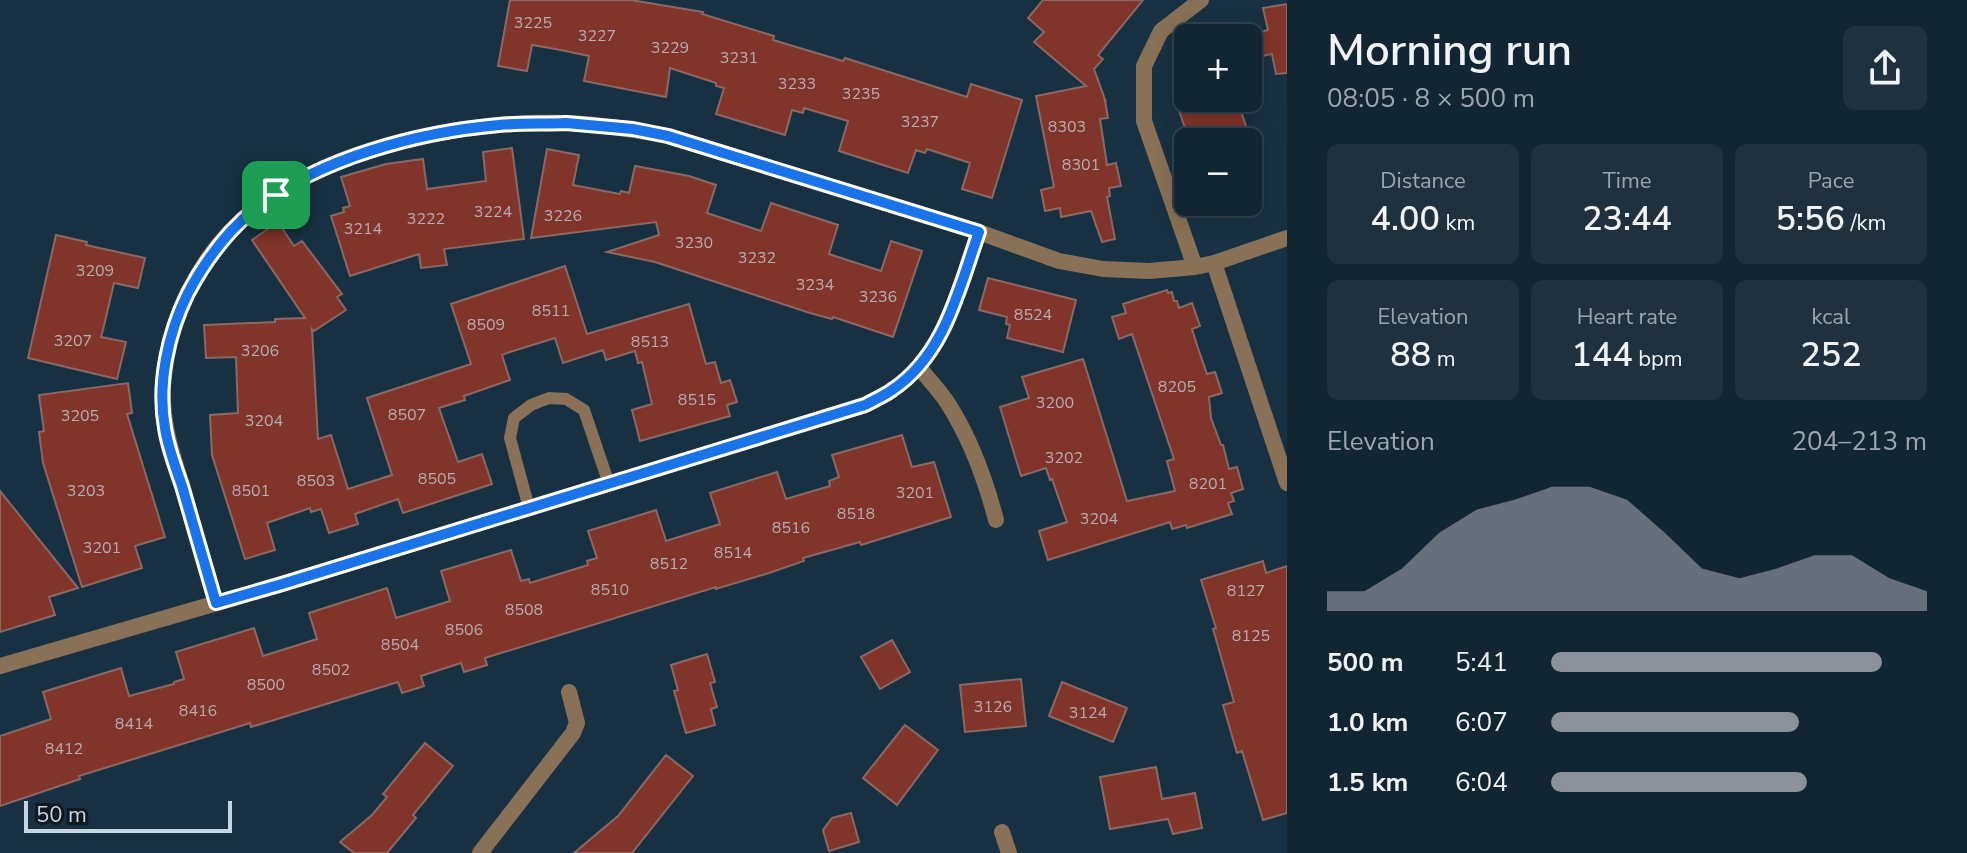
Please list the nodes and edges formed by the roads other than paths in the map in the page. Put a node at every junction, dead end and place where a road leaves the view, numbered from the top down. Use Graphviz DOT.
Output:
graph roads {
  1 [pos="1201,0"];
  2 [pos="979,232"];
  3 [pos="1287,238"];
  4 [pos="1214,263"];
  5 [pos="1195,267"];
  6 [pos="919,367"];
  7 [pos="1287,483"];
  8 [pos="609,484"];
  9 [pos="529,508"];
  10 [pos="996,520"];
  11 [pos="216,603"];
  12 [pos="0,666"];
  13 [pos="569,692"];
  14 [pos="1002,832"];
  15 [pos="480,853"];
  16 [pos="1009,853"];
  1 -- 5 [label="street"];
  2 -- 5 [label="street"];
  2 -- 6 [label="street"];
  2 -- 11 [label="street"];
  3 -- 4 [label="street"];
  4 -- 5 [label="street"];
  4 -- 7 [label="street"];
  6 -- 8 [label="street"];
  6 -- 10 [label="street"];
  8 -- 9 [label="street"];
  8 -- 9 [label="lane"];
  9 -- 11 [label="street"];
  11 -- 12 [label="street"];
  13 -- 15 [label="street"];
  14 -- 16 [label="street"];
}
